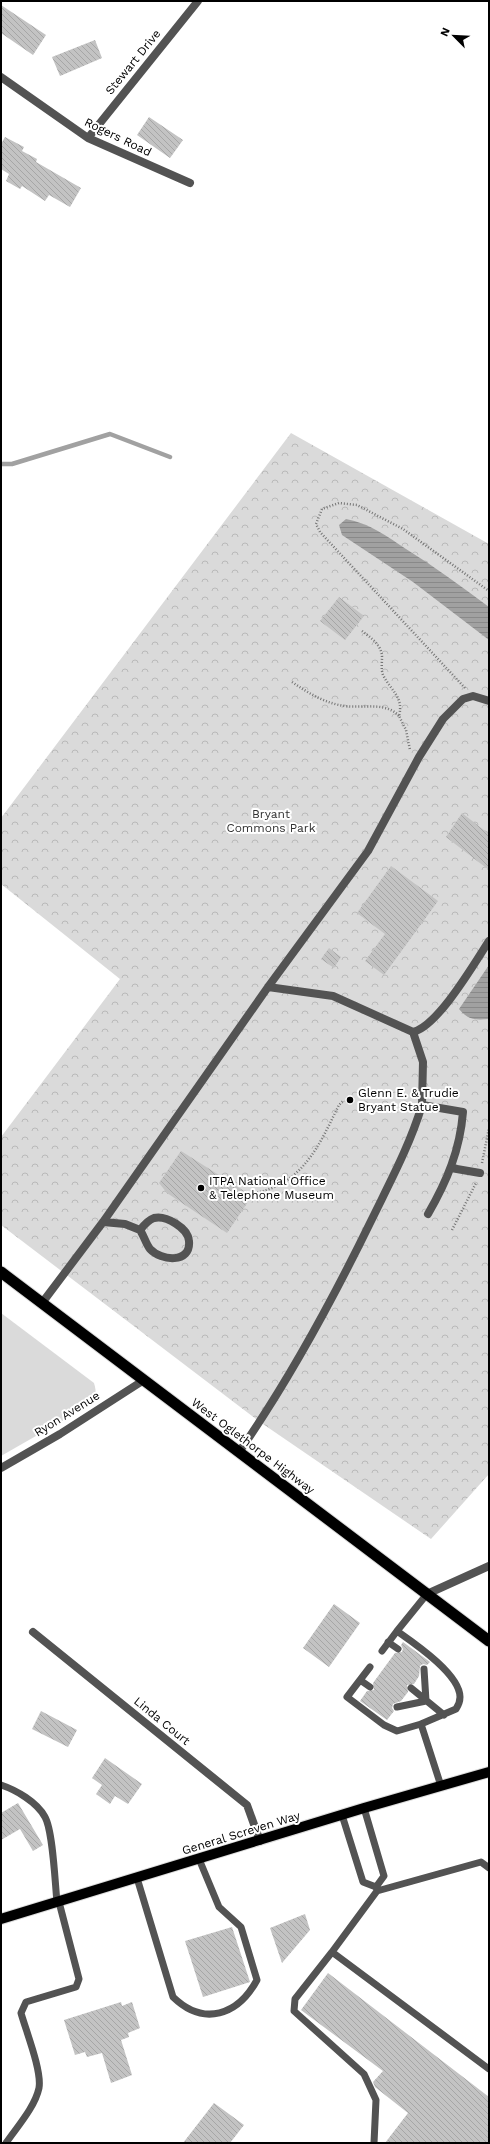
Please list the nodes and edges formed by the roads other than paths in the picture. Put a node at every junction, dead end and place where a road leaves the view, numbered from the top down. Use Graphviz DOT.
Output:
graph roads {
  1 [pos="198,1"];
  2 [pos="1,77"];
  3 [pos="88,138"];
  4 [pos="190,183"];
  5 [pos="489,701"];
  6 [pos="489,941"];
  7 [pos="268,987"];
  8 [pos="413,1032"];
  9 [pos="422,1105"];
  10 [pos="451,1168"];
  11 [pos="480,1173"];
  12 [pos="428,1214"];
  13 [pos="103,1222"];
  14 [pos="140,1230"];
  15 [pos="1,1272"];
  16 [pos="42,1303"];
  17 [pos="144,1380"];
  18 [pos="239,1452"];
  19 [pos="1,1468"];
  20 [pos="489,1566"];
  21 [pos="427,1594"];
  22 [pos="397,1631"];
  23 [pos="33,1632"];
  24 [pos="489,1641"];
  25 [pos="388,1642"];
  26 [pos="398,1649"];
  27 [pos="382,1651"];
  28 [pos="370,1667"];
  29 [pos="424,1669"];
  30 [pos="360,1680"];
  31 [pos="370,1687"];
  32 [pos="411,1688"];
  33 [pos="426,1701"];
  34 [pos="397,1707"];
  35 [pos="444,1715"];
  36 [pos="421,1724"];
  37 [pos="489,1772"];
  38 [pos="1,1785"];
  39 [pos="441,1786"];
  40 [pos="364,1808"];
  41 [pos="342,1815"];
  42 [pos="260,1841"];
  43 [pos="199,1859"];
  44 [pos="489,1868"];
  45 [pos="137,1878"];
  46 [pos="377,1889"];
  47 [pos="58,1902"];
  48 [pos="1,1919"];
  49 [pos="332,1952"];
  50 [pos="489,2069"];
  51 [pos="6,2143"];
  52 [pos="374,2143"];
  1 -- 3 [label="street, Stewart Drive"];
  2 -- 3 [label="street, Rogers Road"];
  3 -- 4 [label="street, Rogers Road"];
  5 -- 7 [label="street"];
  6 -- 8 [label="street"];
  7 -- 8 [label="street"];
  7 -- 13 [label="street"];
  8 -- 9 [label="street"];
  9 -- 10 [label="street"];
  9 -- 18 [label="street"];
  10 -- 11 [label="street"];
  10 -- 12 [label="street"];
  13 -- 14 [label="street"];
  13 -- 16 [label="street"];
  14 -- 14 [label="street"];
  15 -- 16 [label="highway, West Oglethorpe Highway"];
  16 -- 17 [label="highway, West Oglethorpe Highway"];
  17 -- 18 [label="highway, West Oglethorpe Highway"];
  17 -- 19 [label="street, Ryon Avenue"];
  18 -- 21 [label="highway, West Oglethorpe Highway"];
  20 -- 21 [label="street"];
  21 -- 22 [label="lane"];
  21 -- 24 [label="highway, West Oglethorpe Highway"];
  22 -- 25 [label="lane"];
  22 -- 35 [label="lane"];
  23 -- 42 [label="street, Linda Court"];
  25 -- 26 [label="lane"];
  25 -- 27 [label="lane"];
  28 -- 30 [label="lane"];
  29 -- 33 [label="lane"];
  30 -- 31 [label="lane"];
  30 -- 36 [label="lane"];
  32 -- 33 [label="lane"];
  33 -- 34 [label="lane"];
  33 -- 35 [label="lane"];
  35 -- 36 [label="lane"];
  36 -- 39 [label="lane"];
  37 -- 39 [label="main road, General Screven Way"];
  38 -- 47 [label="lane"];
  39 -- 40 [label="main road, General Screven Way"];
  40 -- 41 [label="main road, General Screven Way"];
  40 -- 46 [label="lane"];
  41 -- 42 [label="main road, General Screven Way"];
  41 -- 46 [label="lane"];
  42 -- 43 [label="main road, General Screven Way"];
  43 -- 45 [label="main road, General Screven Way"];
  43 -- 45 [label="lane"];
  44 -- 46 [label="lane"];
  45 -- 47 [label="main road, General Screven Way"];
  46 -- 49 [label="lane"];
  47 -- 48 [label="main road, General Screven Way"];
  47 -- 51 [label="lane"];
  49 -- 50 [label="lane"];
  49 -- 52 [label="lane"];
}
